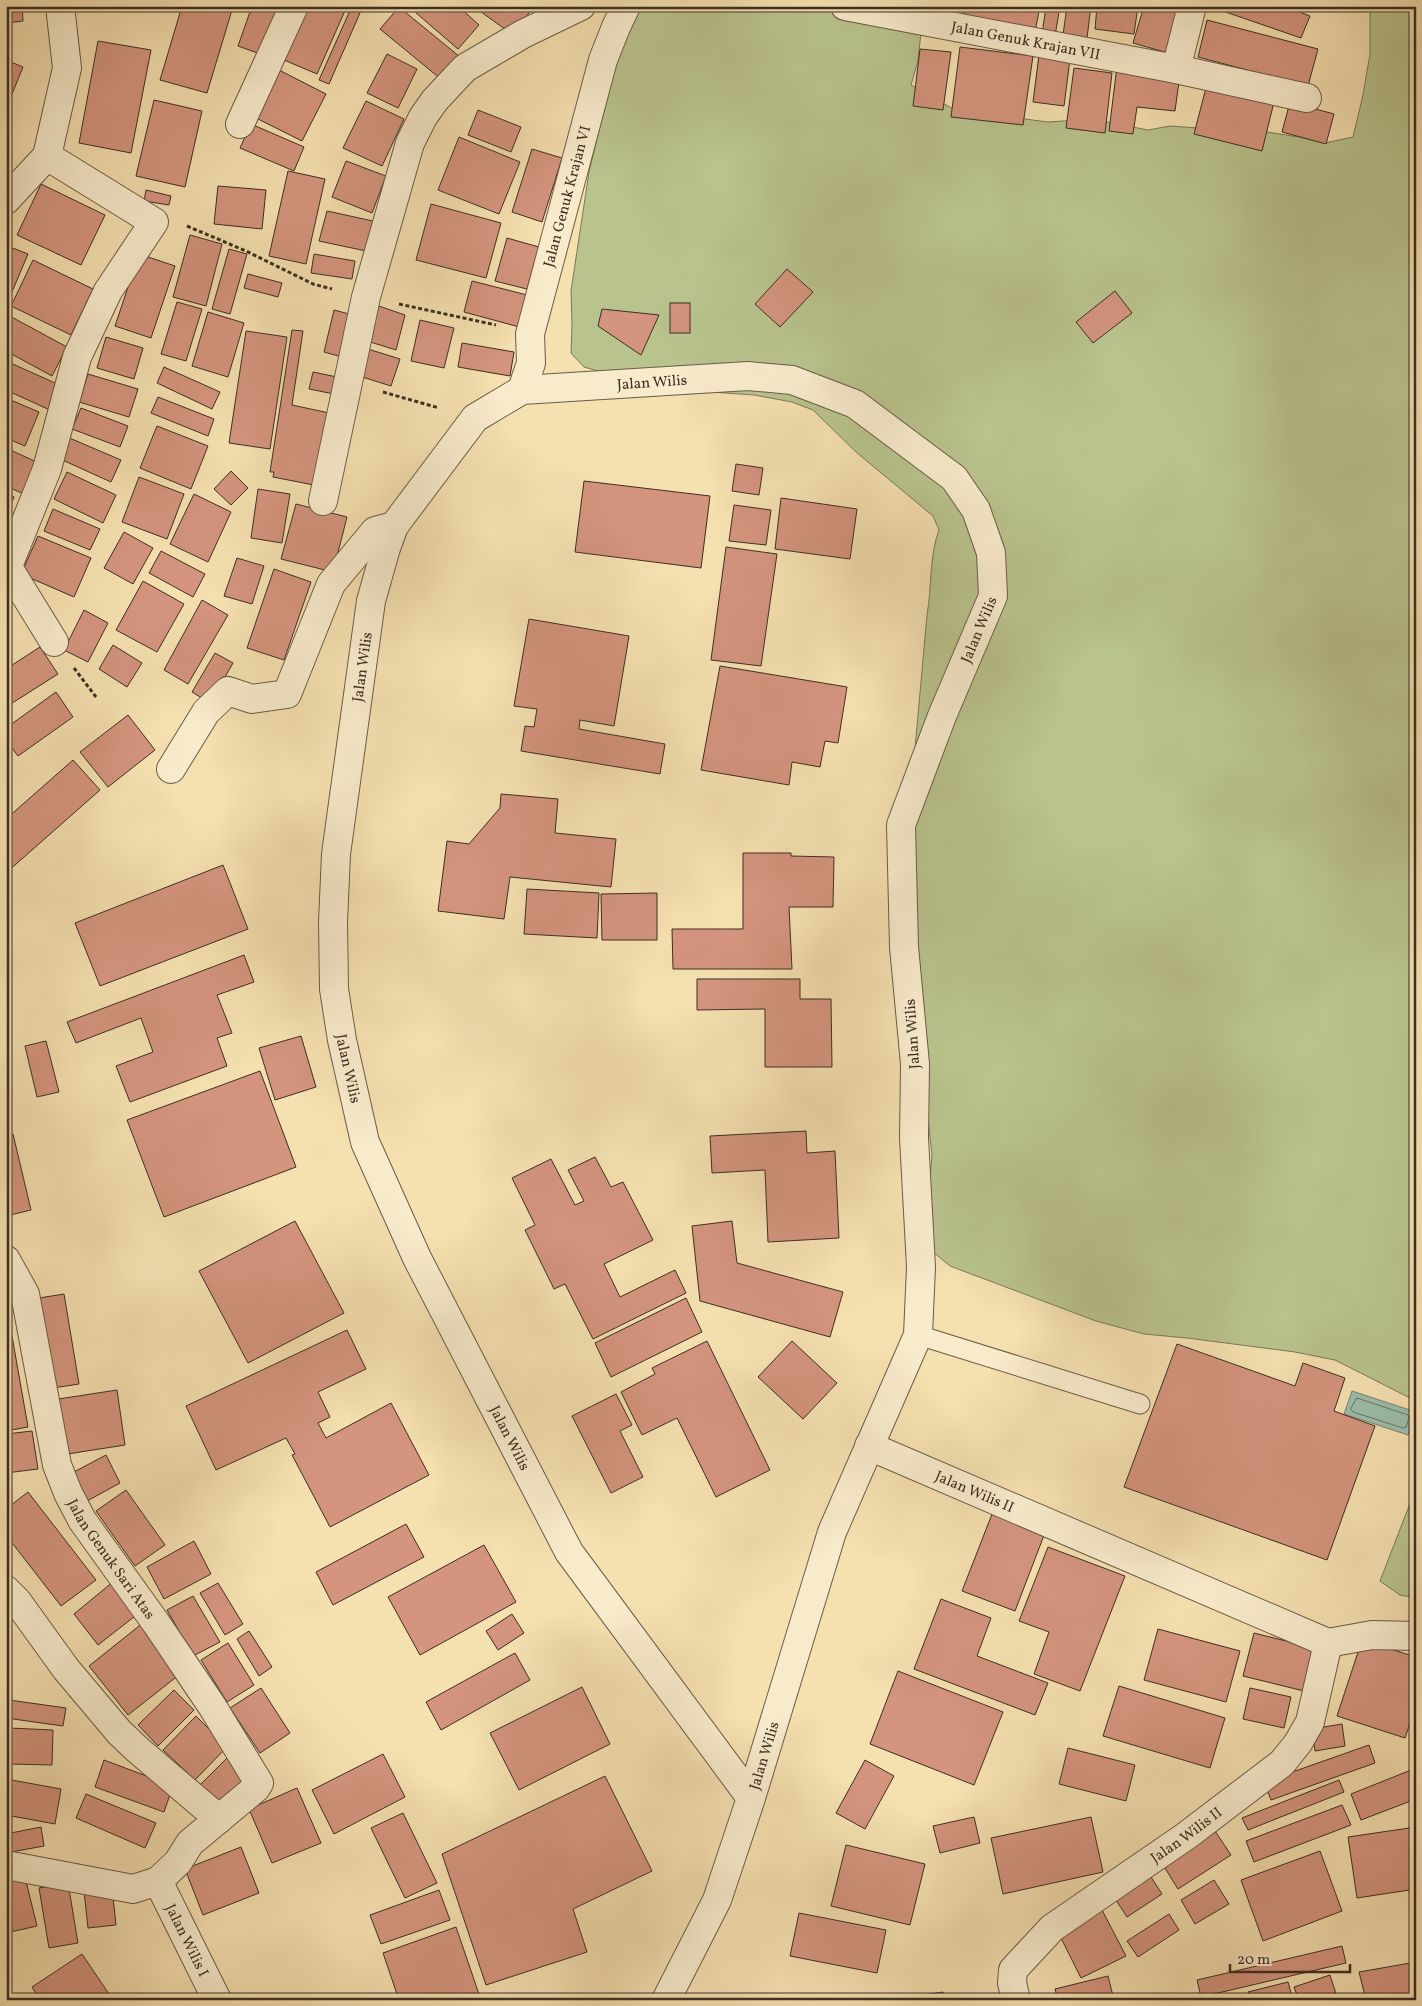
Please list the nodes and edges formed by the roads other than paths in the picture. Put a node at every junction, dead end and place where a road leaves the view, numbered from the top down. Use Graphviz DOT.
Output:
graph roads {
  1 [pos="60,6"];
  2 [pos="294,6"];
  3 [pos="581,6"];
  4 [pos="626,6"];
  5 [pos="845,6"];
  6 [pos="1192,6"];
  7 [pos="1176,69"];
  8 [pos="1307,98"];
  9 [pos="240,124"];
  10 [pos="46,156"];
  11 [pos="6,200"];
  12 [pos="522,390"];
  13 [pos="323,501"];
  14 [pos="394,526"];
  15 [pos="7,565"];
  16 [pos="54,642"];
  17 [pos="171,769"];
  18 [pos="6,1260"];
  19 [pos="918,1335"];
  20 [pos="1140,1404"];
  21 [pos="868,1446"];
  22 [pos="6,1590"];
  23 [pos="1416,1636"];
  24 [pos="1328,1643"];
  25 [pos="751,1798"];
  26 [pos="219,1819"];
  27 [pos="6,1866"];
  28 [pos="158,1881"];
  29 [pos="217,2000"];
  30 [pos="666,2000"];
  31 [pos="1016,2000"];
  1 -- 10 [label="street"];
  2 -- 9 [label="street"];
  3 -- 13 [label="street"];
  4 -- 12 [label="street, Jalan Genuk Krajan VI"];
  5 -- 7 [label="street, Jalan Genuk Krajan VII"];
  6 -- 7 [label="street"];
  7 -- 8 [label="street, Jalan Genuk Krajan VII"];
  10 -- 11 [label="street"];
  10 -- 15 [label="street"];
  12 -- 14 [label="street, Jalan Wilis"];
  12 -- 19 [label="street, Jalan Wilis"];
  14 -- 17 [label="street"];
  14 -- 25 [label="street, Jalan Wilis"];
  15 -- 16 [label="street"];
  18 -- 26 [label="street, Jalan Genuk Sari Atas"];
  19 -- 20 [label="lane"];
  19 -- 21 [label="street, Jalan Wilis"];
  21 -- 24 [label="street, Jalan Wilis II"];
  21 -- 25 [label="street, Jalan Wilis"];
  22 -- 26 [label="street"];
  23 -- 24 [label="street"];
  24 -- 31 [label="street, Jalan Wilis II"];
  25 -- 30 [label="street, Jalan Wilis"];
  26 -- 28 [label="street, Jalan Genuk Sari Atas"];
  27 -- 28 [label="street"];
  28 -- 29 [label="street, Jalan Wilis I"];
}
